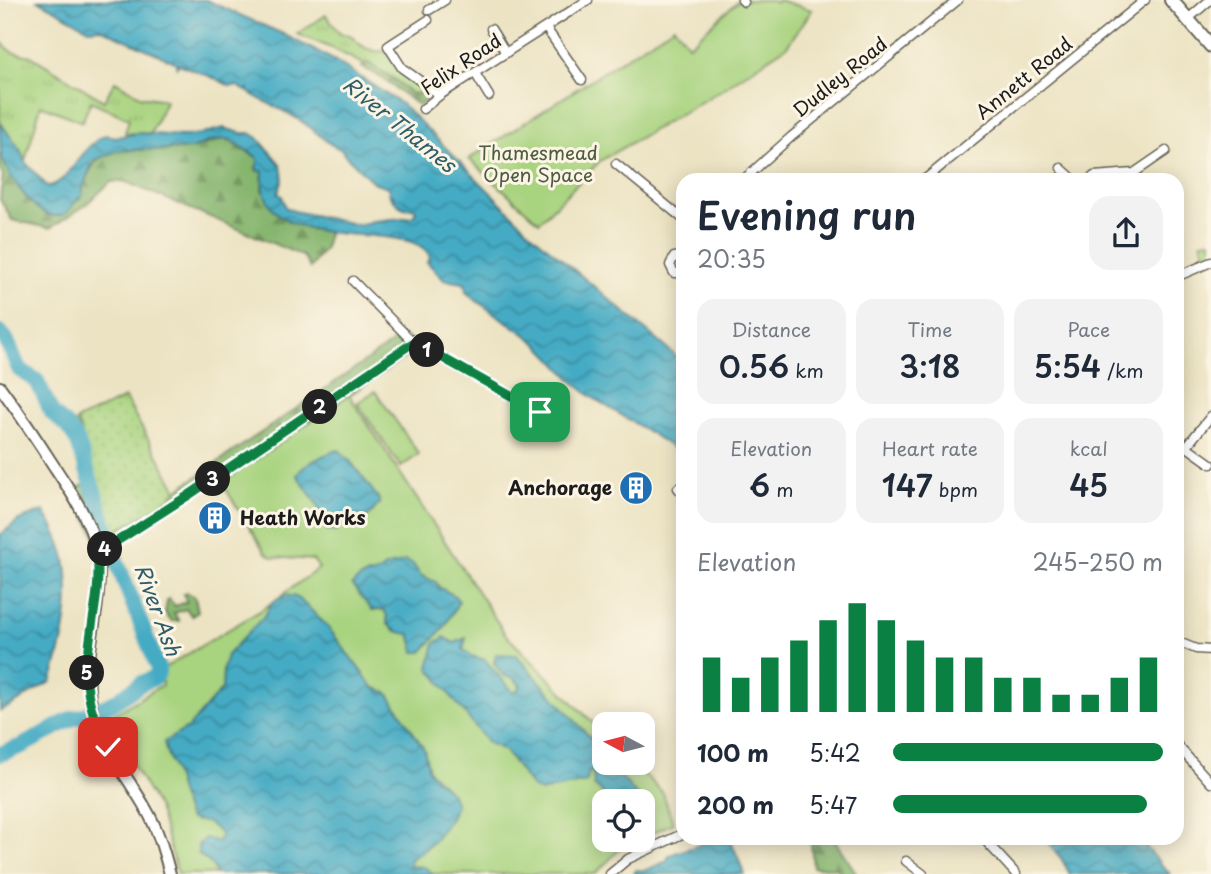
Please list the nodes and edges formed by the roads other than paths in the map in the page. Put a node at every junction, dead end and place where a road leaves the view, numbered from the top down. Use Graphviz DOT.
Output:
graph roads {
  1 [pos="444,0"];
  2 [pos="958,0"];
  3 [pos="1145,0"];
  4 [pos="1171,0"];
  5 [pos="1210,0"];
  6 [pos="584,1"];
  7 [pos="429,10"];
  8 [pos="1188,19"];
  9 [pos="428,20"];
  10 [pos="545,28"];
  11 [pos="491,29"];
  12 [pos="1211,46"];
  13 [pos="506,52"];
  14 [pos="474,73"];
  15 [pos="582,80"];
  16 [pos="440,95"];
  17 [pos="489,96"];
  18 [pos="423,108"];
  19 [pos="1166,150"];
  20 [pos="616,164"];
  21 [pos="1061,168"];
  22 [pos="751,173"];
  23 [pos="933,173"];
  24 [pos="1067,173"];
  25 [pos="1134,173"];
  26 [pos="676,213"];
  27 [pos="676,257"];
  28 [pos="1211,262"];
  29 [pos="676,273"];
  30 [pos="1184,274"];
  31 [pos="353,281"];
  32 [pos="414,342"];
  33 [pos="0,387"];
  34 [pos="540,412"];
  35 [pos="1211,416"];
  36 [pos="1186,447"];
  37 [pos="1211,464"];
  38 [pos="97,554"];
  39 [pos="1184,645"];
  40 [pos="1211,650"];
  41 [pos="1184,753"];
  42 [pos="1211,783"];
  43 [pos="676,837"];
  44 [pos="989,845"];
  45 [pos="906,861"];
  46 [pos="1013,873"];
  47 [pos="170,874"];
  48 [pos="610,874"];
  49 [pos="923,874"];
  1 -- 7 [label="street"];
  2 -- 22 [label="street, Dudley Road"];
  3 -- 23 [label="street, Annett Road"];
  4 -- 8 [label="main road"];
  5 -- 8 [label="street"];
  6 -- 10 [label="street, Felix Road"];
  8 -- 12 [label="main road"];
  9 -- 16 [label="street"];
  10 -- 13 [label="street, Felix Road"];
  10 -- 15 [label="street"];
  11 -- 13 [label="street"];
  13 -- 14 [label="street, Felix Road"];
  14 -- 16 [label="street, Felix Road"];
  14 -- 17 [label="street"];
  16 -- 18 [label="street, Felix Road"];
  19 -- 25 [label="street"];
  20 -- 26 [label="street"];
  21 -- 24 [label="street"];
  27 -- 29 [label="street"];
  28 -- 30 [label="street"];
  31 -- 32 [label="street"];
  32 -- 34 [label="street"];
  32 -- 38 [label="street"];
  33 -- 38 [label="street"];
  35 -- 36 [label="street"];
  36 -- 37 [label="street"];
  38 -- 47 [label="street"];
  39 -- 40 [label="street"];
  41 -- 42 [label="street"];
  43 -- 48 [label="street"];
  44 -- 46 [label="street"];
  45 -- 49 [label="street"];
}
